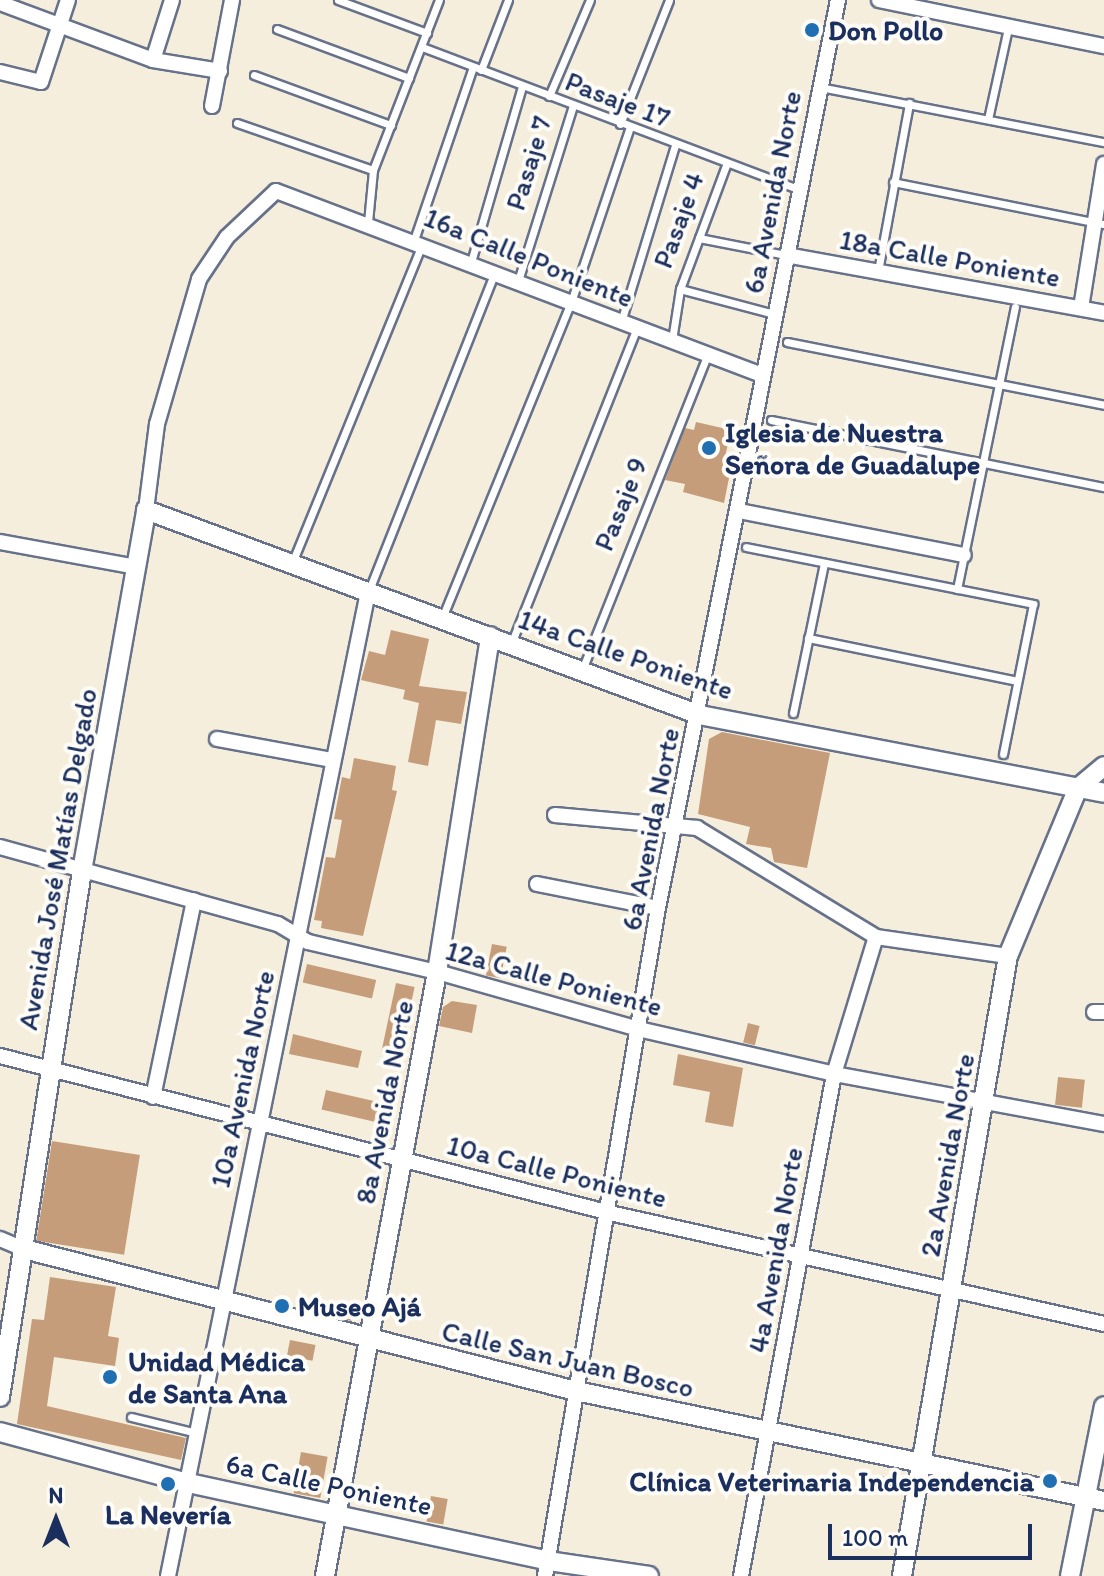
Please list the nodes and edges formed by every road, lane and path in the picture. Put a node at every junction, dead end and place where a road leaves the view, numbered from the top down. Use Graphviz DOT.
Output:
graph roads {
  1 [pos="68,0"];
  2 [pos="172,0"];
  3 [pos="232,0"];
  4 [pos="338,0"];
  5 [pos="439,0"];
  6 [pos="508,0"];
  7 [pos="590,0"];
  8 [pos="669,0"];
  9 [pos="838,0"];
  10 [pos="879,0"];
  11 [pos="0,3"];
  12 [pos="59,25"];
  13 [pos="1008,28"];
  14 [pos="277,29"];
  15 [pos="427,33"];
  16 [pos="1104,46"];
  17 [pos="422,47"];
  18 [pos="153,60"];
  19 [pos="477,68"];
  20 [pos="220,71"];
  21 [pos="0,72"];
  22 [pos="254,75"];
  23 [pos="409,78"];
  24 [pos="522,86"];
  25 [pos="820,87"];
  26 [pos="549,96"];
  27 [pos="909,103"];
  28 [pos="212,106"];
  29 [pos="573,106"];
  30 [pos="988,119"];
  31 [pos="237,123"];
  32 [pos="620,124"];
  33 [pos="391,125"];
  34 [pos="630,127"];
  35 [pos="1104,142"];
  36 [pos="675,145"];
  37 [pos="1104,164"];
  38 [pos="726,165"];
  39 [pos="373,170"];
  40 [pos="893,182"];
  41 [pos="800,190"];
  42 [pos="368,222"];
  43 [pos="1099,222"];
  44 [pos="699,238"];
  45 [pos="419,242"];
  46 [pos="786,255"];
  47 [pos="471,262"];
  48 [pos="878,271"];
  49 [pos="495,272"];
  50 [pos="518,281"];
  51 [pos="680,289"];
  52 [pos="571,302"];
  53 [pos="1015,307"];
  54 [pos="1081,308"];
  55 [pos="1104,313"];
  56 [pos="774,314"];
  57 [pos="621,322"];
  58 [pos="637,328"];
  59 [pos="672,342"];
  60 [pos="787,342"];
  61 [pos="707,356"];
  62 [pos="762,375"];
  63 [pos="999,384"];
  64 [pos="1104,405"];
  65 [pos="771,420"];
  66 [pos="983,463"];
  67 [pos="1104,487"];
  68 [pos="146,510"];
  69 [pos="739,511"];
  70 [pos="0,542"];
  71 [pos="746,547"];
  72 [pos="964,555"];
  73 [pos="824,563"];
  74 [pos="292,564"];
  75 [pos="136,567"];
  76 [pos="957,589"];
  77 [pos="368,592"];
  78 [pos="442,619"];
  79 [pos="490,636"];
  80 [pos="808,638"];
  81 [pos="511,644"];
  82 [pos="581,671"];
  83 [pos="1017,681"];
  84 [pos="793,713"];
  85 [pos="700,715"];
  86 [pos="217,739"];
  87 [pos="1003,754"];
  88 [pos="331,760"];
  89 [pos="1104,766"];
  90 [pos="1078,788"];
  91 [pos="1104,793"];
  92 [pos="555,815"];
  93 [pos="678,824"];
  94 [pos="0,847"];
  95 [pos="82,871"];
  96 [pos="537,884"];
  97 [pos="194,900"];
  98 [pos="658,908"];
  99 [pos="297,937"];
  100 [pos="876,937"];
  101 [pos="1008,956"];
  102 [pos="437,972"];
  103 [pos="638,1029"];
  104 [pos="0,1056"];
  105 [pos="50,1068"];
  106 [pos="834,1074"];
  107 [pos="153,1097"];
  108 [pos="984,1104"];
  109 [pos="260,1121"];
  110 [pos="1104,1124"];
  111 [pos="403,1158"];
  112 [pos="610,1213"];
  113 [pos="0,1239"];
  114 [pos="24,1249"];
  115 [pos="800,1257"];
  116 [pos="953,1287"];
  117 [pos="224,1299"];
  118 [pos="1104,1324"];
  119 [pos="365,1340"];
  120 [pos="576,1391"];
  121 [pos="0,1397"];
  122 [pos="1104,1406"];
  123 [pos="131,1417"];
  124 [pos="0,1432"];
  125 [pos="769,1432"];
  126 [pos="197,1433"];
  127 [pos="920,1462"];
  128 [pos="184,1482"];
  129 [pos="1084,1497"];
  130 [pos="1104,1501"];
  131 [pos="336,1513"];
  132 [pos="546,1569"];
  133 [pos="168,1576"];
  134 [pos="325,1576"];
  135 [pos="649,1576"];
  136 [pos="741,1576"];
  137 [pos="902,1576"];
  138 [pos="1070,1576"];
  1 -- 12 [label="street"];
  2 -- 18 [label="street"];
  3 -- 20 [label="street"];
  4 -- 15 [label="lane"];
  5 -- 15 [label="lane"];
  6 -- 19 [label="lane"];
  7 -- 26 [label="lane"];
  8 -- 32 [label="lane"];
  9 -- 25 [label="street, 6a Avenida Norte"];
  10 -- 13 [label="street"];
  11 -- 12 [label="street"];
  12 -- 18 [label="street"];
  12 -- 21 [label="street"];
  13 -- 16 [label="street"];
  13 -- 30 [label="lane"];
  14 -- 23 [label="lane"];
  15 -- 17 [label="lane"];
  17 -- 19 [label="lane, Pasaje 17"];
  17 -- 23 [label="lane"];
  18 -- 20 [label="street"];
  19 -- 24 [label="lane, Pasaje 17"];
  19 -- 45 [label="lane"];
  20 -- 28 [label="street"];
  22 -- 33 [label="lane"];
  23 -- 33 [label="lane"];
  24 -- 26 [label="lane, Pasaje 17"];
  24 -- 47 [label="lane"];
  25 -- 27 [label="lane"];
  25 -- 41 [label="street, 6a Avenida Norte"];
  26 -- 29 [label="lane, Pasaje 17"];
  27 -- 30 [label="lane"];
  27 -- 40 [label="lane"];
  29 -- 32 [label="lane, Pasaje 17"];
  29 -- 50 [label="lane, Pasaje 7"];
  30 -- 35 [label="lane"];
  31 -- 39 [label="lane"];
  32 -- 34 [label="lane, Pasaje 17"];
  33 -- 39 [label="lane"];
  34 -- 36 [label="lane, Pasaje 17"];
  34 -- 52 [label="lane"];
  36 -- 38 [label="lane, Pasaje 17"];
  36 -- 57 [label="lane"];
  37 -- 43 [label="street"];
  38 -- 41 [label="lane, Pasaje 17"];
  38 -- 44 [label="lane, Pasaje 4"];
  39 -- 42 [label="lane"];
  40 -- 43 [label="lane"];
  40 -- 48 [label="lane"];
  41 -- 46 [label="street, 6a Avenida Norte"];
  42 -- 45 [label="street, 16a Calle Poniente"];
  42 -- 68 [label="street, 16a Calle Poniente"];
  43 -- 54 [label="street"];
  44 -- 46 [label="lane"];
  44 -- 51 [label="lane, Pasaje 4"];
  45 -- 47 [label="street, 16a Calle Poniente"];
  45 -- 74 [label="lane"];
  46 -- 48 [label="street, 18a Calle Poniente"];
  46 -- 56 [label="street, 6a Avenida Norte"];
  47 -- 49 [label="street, 16a Calle Poniente"];
  48 -- 54 [label="street, 18a Calle Poniente"];
  49 -- 50 [label="street, 16a Calle Poniente"];
  49 -- 77 [label="lane"];
  50 -- 52 [label="street, 16a Calle Poniente"];
  51 -- 56 [label="lane"];
  51 -- 59 [label="lane, Pasaje 4"];
  52 -- 57 [label="street, 16a Calle Poniente"];
  52 -- 78 [label="lane"];
  53 -- 63 [label="lane"];
  54 -- 55 [label="street, 18a Calle Poniente"];
  56 -- 62 [label="street, 6a Avenida Norte"];
  57 -- 58 [label="street, 16a Calle Poniente"];
  58 -- 59 [label="street, 16a Calle Poniente"];
  58 -- 81 [label="lane"];
  59 -- 61 [label="street, 16a Calle Poniente"];
  60 -- 63 [label="lane"];
  61 -- 62 [label="street, 16a Calle Poniente"];
  61 -- 82 [label="lane, Pasaje 9"];
  62 -- 69 [label="street, 6a Avenida Norte"];
  63 -- 64 [label="lane"];
  63 -- 66 [label="lane"];
  65 -- 66 [label="lane"];
  66 -- 67 [label="lane"];
  66 -- 72 [label="lane"];
  68 -- 74 [label="street, 14a Calle Poniente"];
  68 -- 75 [label="street, Avenida José Matías Delgado"];
  69 -- 72 [label="street"];
  69 -- 85 [label="street, 6a Avenida Norte"];
  70 -- 75 [label="street"];
  71 -- 73 [label="lane"];
  72 -- 76 [label="lane"];
  73 -- 76 [label="lane"];
  73 -- 80 [label="lane"];
  74 -- 77 [label="street, 14a Calle Poniente"];
  75 -- 95 [label="street, Avenida José Matías Delgado"];
  76 -- 83 [label="lane"];
  77 -- 78 [label="street, 14a Calle Poniente"];
  77 -- 88 [label="street, 10a Avenida Norte"];
  78 -- 79 [label="street, 14a Calle Poniente"];
  79 -- 81 [label="street, 14a Calle Poniente"];
  79 -- 102 [label="street, 8a Avenida Norte"];
  80 -- 83 [label="lane"];
  80 -- 84 [label="lane"];
  81 -- 82 [label="street, 14a Calle Poniente"];
  82 -- 85 [label="street, 14a Calle Poniente"];
  83 -- 87 [label="lane"];
  85 -- 90 [label="street, 14a Calle Poniente"];
  85 -- 93 [label="street, 6a Avenida Norte"];
  86 -- 88 [label="street"];
  88 -- 99 [label="street, 10a Avenida Norte"];
  89 -- 90 [label="street, 2a Avenida Norte"];
  90 -- 91 [label="street, 14a Calle Poniente"];
  90 -- 101 [label="street, 2a Avenida Norte"];
  92 -- 93 [label="street"];
  93 -- 98 [label="street, 6a Avenida Norte"];
  93 -- 100 [label="street"];
  94 -- 95 [label="street, 12a Calle Poniente"];
  95 -- 97 [label="street, 12a Calle Poniente"];
  95 -- 105 [label="street, Avenida José Matías Delgado"];
  96 -- 98 [label="street"];
  97 -- 99 [label="street, 12a Calle Poniente"];
  97 -- 107 [label="street"];
  98 -- 103 [label="street, 6a Avenida Norte"];
  99 -- 102 [label="street, 12a Calle Poniente"];
  99 -- 109 [label="street, 10a Avenida Norte"];
  100 -- 101 [label="street"];
  100 -- 106 [label="street, 4a Avenida Norte"];
  101 -- 108 [label="street, 2a Avenida Norte"];
  102 -- 103 [label="street, 12a Calle Poniente"];
  102 -- 111 [label="street, 8a Avenida Norte"];
  103 -- 106 [label="street, 12a Calle Poniente"];
  103 -- 112 [label="street, 6a Avenida Norte"];
  104 -- 105 [label="street, 10a Calle Poniente"];
  105 -- 107 [label="street, 10a Calle Poniente"];
  105 -- 114 [label="street, Avenida José Matías Delgado"];
  106 -- 108 [label="street, 12a Calle Poniente"];
  106 -- 115 [label="street, 4a Avenida Norte"];
  107 -- 109 [label="street, 10a Calle Poniente"];
  108 -- 110 [label="street, 12a Calle Poniente"];
  108 -- 116 [label="street, 2a Avenida Norte"];
  109 -- 111 [label="street, 10a Calle Poniente"];
  109 -- 117 [label="street, 10a Avenida Norte"];
  111 -- 112 [label="street, 10a Calle Poniente"];
  111 -- 119 [label="street, 8a Avenida Norte"];
  112 -- 115 [label="street, 10a Calle Poniente"];
  112 -- 120 [label="street, 6a Avenida Norte"];
  113 -- 114 [label="street, Calle San Juan Bosco"];
  114 -- 117 [label="street, Calle San Juan Bosco"];
  114 -- 121 [label="street, Avenida José Matías Delgado"];
  115 -- 116 [label="street, 10a Calle Poniente"];
  115 -- 125 [label="street, 4a Avenida Norte"];
  116 -- 118 [label="street, 10a Calle Poniente"];
  116 -- 127 [label="street, 2a Avenida Norte"];
  117 -- 119 [label="street, Calle San Juan Bosco"];
  117 -- 126 [label="street, 10a Avenida Norte"];
  119 -- 120 [label="street, Calle San Juan Bosco"];
  119 -- 131 [label="street, 8a Avenida Norte"];
  120 -- 125 [label="street, Calle San Juan Bosco"];
  120 -- 132 [label="street, 6a Avenida Norte"];
  122 -- 129 [label="street"];
  123 -- 126 [label="lane"];
  124 -- 128 [label="street, 6a Calle Poniente"];
  125 -- 127 [label="street, Calle San Juan Bosco"];
  125 -- 136 [label="street, 4a Avenida Norte"];
  126 -- 128 [label="street, 10a Avenida Norte"];
  127 -- 129 [label="street, Calle San Juan Bosco"];
  127 -- 137 [label="street, 2a Avenida Norte"];
  128 -- 131 [label="street, 6a Calle Poniente"];
  128 -- 133 [label="street, 10a Avenida Norte"];
  129 -- 130 [label="street, Calle San Juan Bosco"];
  129 -- 138 [label="street"];
  131 -- 132 [label="street, 6a Calle Poniente"];
  131 -- 134 [label="street, 8a Avenida Norte"];
  132 -- 135 [label="street, 6a Calle Poniente"];
}
